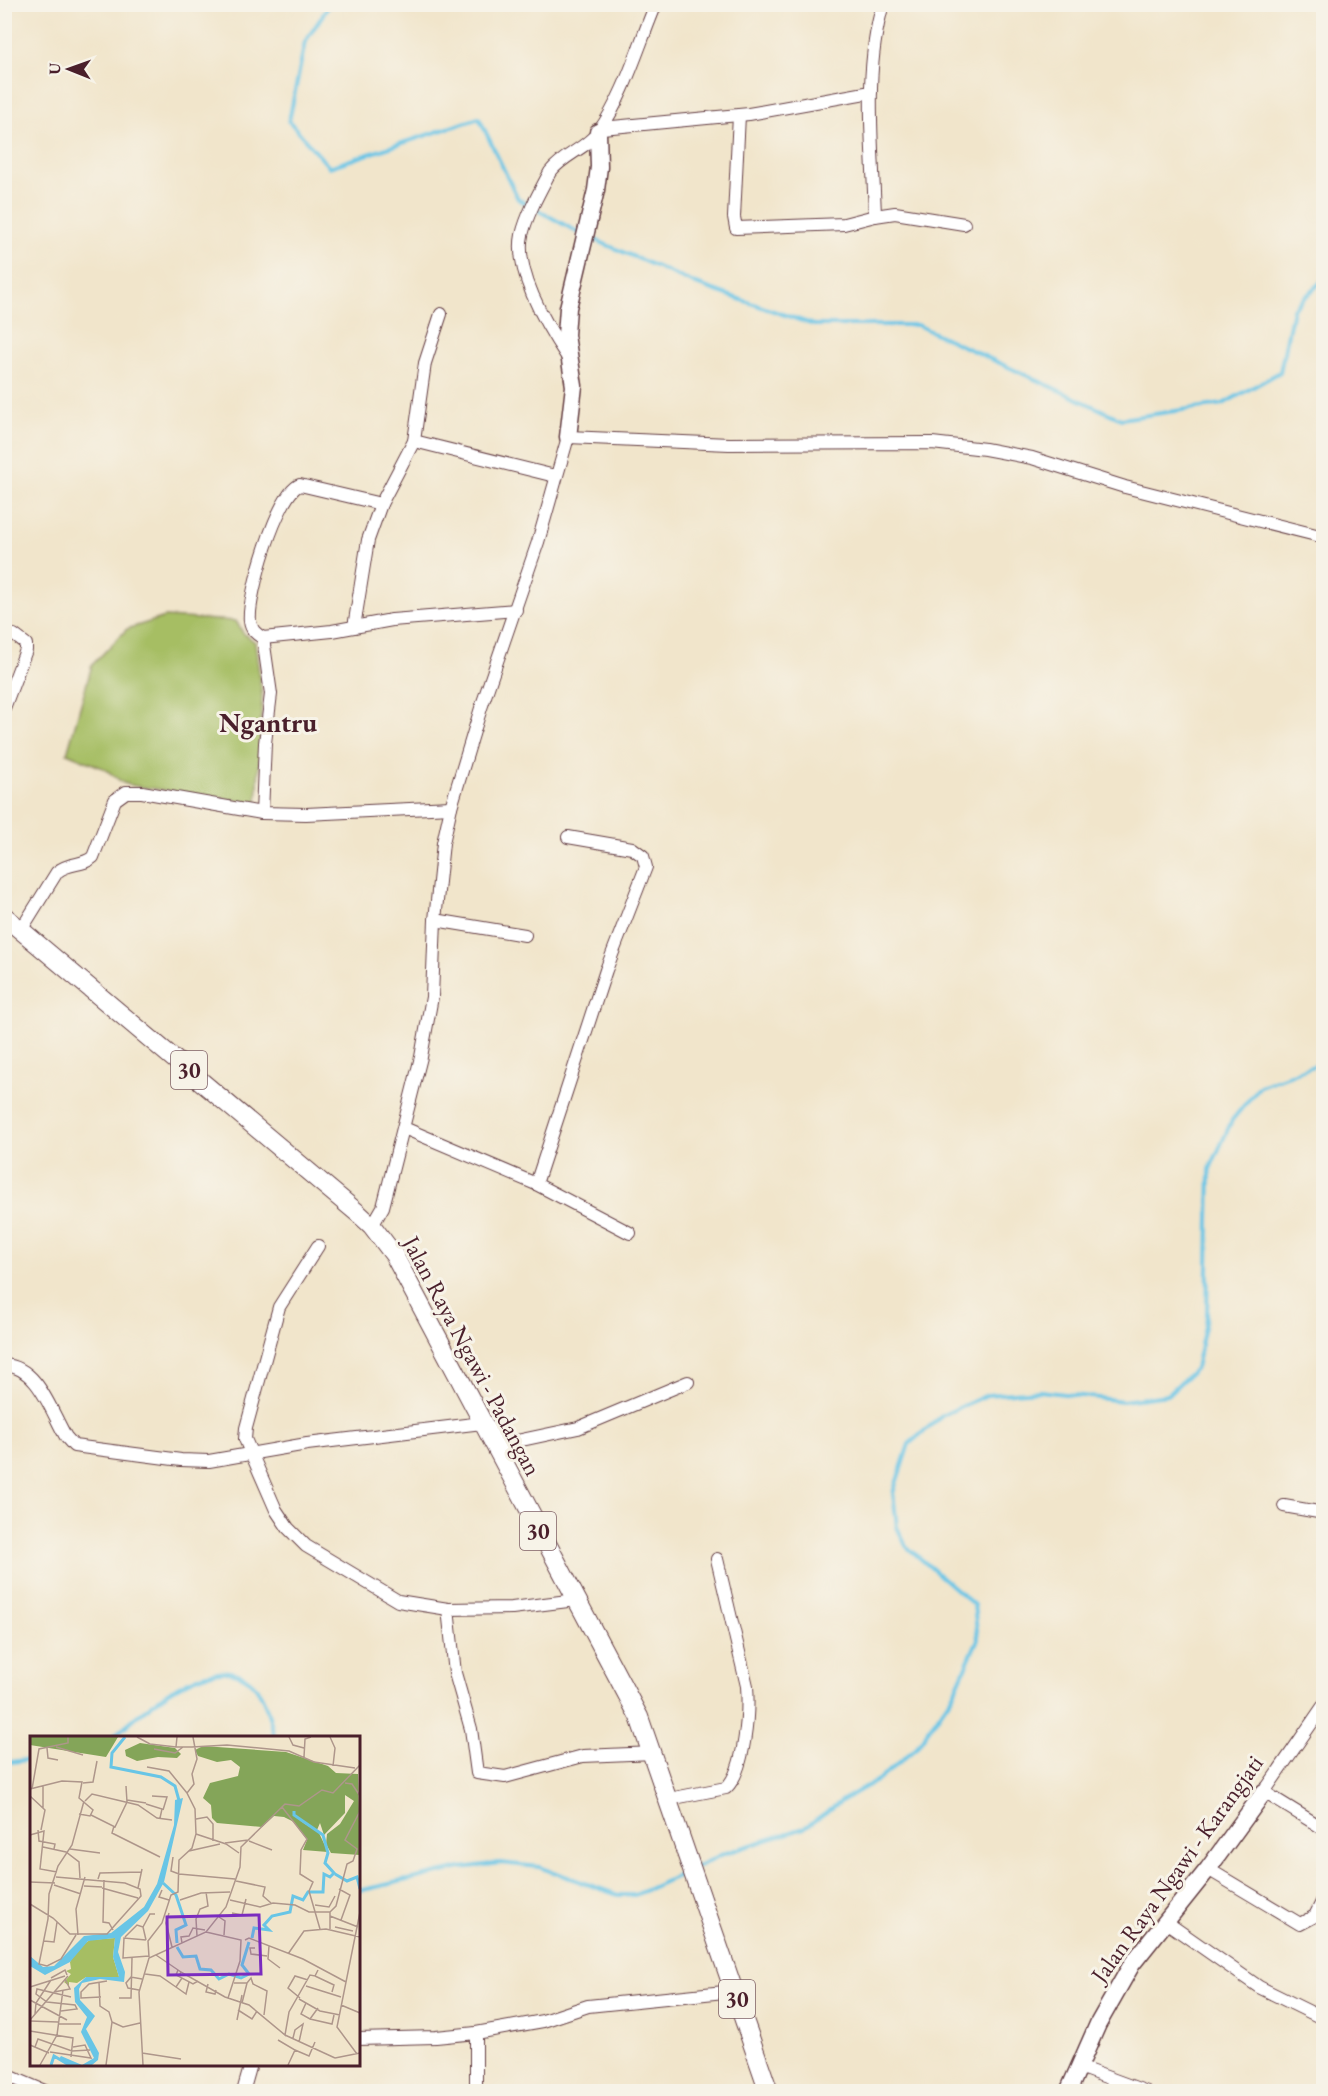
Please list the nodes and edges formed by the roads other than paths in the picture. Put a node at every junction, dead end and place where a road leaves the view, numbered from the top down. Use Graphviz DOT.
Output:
graph roads {
  1 [pos="656,4"];
  2 [pos="883,4"];
  3 [pos="871,92"];
  4 [pos="739,115"];
  5 [pos="600,130"];
  6 [pos="875,216"];
  7 [pos="964,224"];
  8 [pos="441,314"];
  9 [pos="569,359"];
  10 [pos="568,437"];
  11 [pos="414,441"];
  12 [pos="555,476"];
  13 [pos="381,504"];
  14 [pos="1323,537"];
  15 [pos="516,610"];
  16 [pos="354,627"];
  17 [pos="4,633"];
  18 [pos="263,638"];
  19 [pos="4,708"];
  20 [pos="451,807"];
  21 [pos="262,813"];
  22 [pos="568,837"];
  23 [pos="4,916"];
  24 [pos="435,920"];
  25 [pos="21,930"];
  26 [pos="525,934"];
  27 [pos="405,1128"];
  28 [pos="536,1184"];
  29 [pos="372,1226"];
  30 [pos="630,1233"];
  31 [pos="318,1246"];
  32 [pos="4,1365"];
  33 [pos="688,1382"];
  34 [pos="482,1423"];
  35 [pos="493,1446"];
  36 [pos="253,1455"];
  37 [pos="1284,1506"];
  38 [pos="1323,1513"];
  39 [pos="717,1559"];
  40 [pos="576,1600"];
  41 [pos="448,1608"];
  42 [pos="1323,1705"];
  43 [pos="654,1753"];
  44 [pos="1264,1792"];
  45 [pos="669,1799"];
  46 [pos="1323,1829"];
  47 [pos="1208,1869"];
  48 [pos="1323,1898"];
  49 [pos="1166,1922"];
  50 [pos="734,1991"];
  51 [pos="1323,2019"];
  52 [pos="476,2033"];
  53 [pos="360,2039"];
  54 [pos="249,2066"];
  55 [pos="1079,2067"];
  56 [pos="4,2074"];
  57 [pos="47,2091"];
  58 [pos="243,2091"];
  59 [pos="476,2091"];
  60 [pos="769,2091"];
  61 [pos="1068,2091"];
  62 [pos="1147,2091"];
  1 -- 5 [label="street"];
  2 -- 3 [label="street"];
  3 -- 4 [label="street"];
  3 -- 6 [label="street"];
  4 -- 5 [label="street"];
  4 -- 6 [label="street"];
  5 -- 9 [label="main road"];
  5 -- 9 [label="street"];
  6 -- 7 [label="street"];
  8 -- 11 [label="street"];
  9 -- 10 [label="main road"];
  10 -- 12 [label="street"];
  10 -- 14 [label="street"];
  11 -- 12 [label="street"];
  11 -- 13 [label="street"];
  12 -- 15 [label="street"];
  13 -- 16 [label="street"];
  13 -- 18 [label="street"];
  15 -- 16 [label="street"];
  15 -- 20 [label="street"];
  16 -- 18 [label="street"];
  17 -- 19 [label="street"];
  18 -- 21 [label="street"];
  20 -- 21 [label="street"];
  20 -- 24 [label="street"];
  21 -- 25 [label="street"];
  22 -- 28 [label="street"];
  23 -- 25 [label="highway, Jalan Raya Ngawi - Padangan / 30"];
  24 -- 26 [label="street"];
  24 -- 27 [label="street"];
  25 -- 29 [label="highway, Jalan Raya Ngawi - Padangan / 30"];
  27 -- 28 [label="street"];
  27 -- 29 [label="street"];
  28 -- 30 [label="street"];
  29 -- 34 [label="highway, Jalan Raya Ngawi - Padangan / 30"];
  31 -- 36 [label="street"];
  32 -- 36 [label="street"];
  33 -- 35 [label="street"];
  34 -- 35 [label="highway, Jalan Raya Ngawi - Padangan / 30"];
  34 -- 36 [label="street"];
  35 -- 40 [label="highway, Jalan Raya Ngawi - Padangan / 30"];
  36 -- 41 [label="street"];
  37 -- 38 [label="street"];
  39 -- 45 [label="street"];
  40 -- 41 [label="street"];
  40 -- 43 [label="highway, Jalan Raya Ngawi - Padangan / 30"];
  41 -- 43 [label="street"];
  42 -- 44 [label="street, Jalan Raya Ngawi - Karangjati"];
  43 -- 45 [label="highway, Jalan Raya Ngawi - Padangan / 30"];
  44 -- 46 [label="street"];
  44 -- 47 [label="main road, Jalan Raya Ngawi - Karangjati"];
  45 -- 50 [label="highway, Jalan Raya Ngawi - Padangan / 30"];
  47 -- 48 [label="street"];
  47 -- 49 [label="main road, Jalan Raya Ngawi - Karangjati"];
  49 -- 51 [label="street"];
  49 -- 55 [label="main road, Jalan Raya Ngawi - Karangjati"];
  50 -- 52 [label="street"];
  50 -- 60 [label="highway, 30"];
  52 -- 53 [label="street"];
  52 -- 59 [label="street"];
  54 -- 58 [label="street"];
  55 -- 61 [label="main road, Jalan Raya Ngawi - Karangjati"];
  55 -- 62 [label="street"];
  56 -- 57 [label="street"];
}
